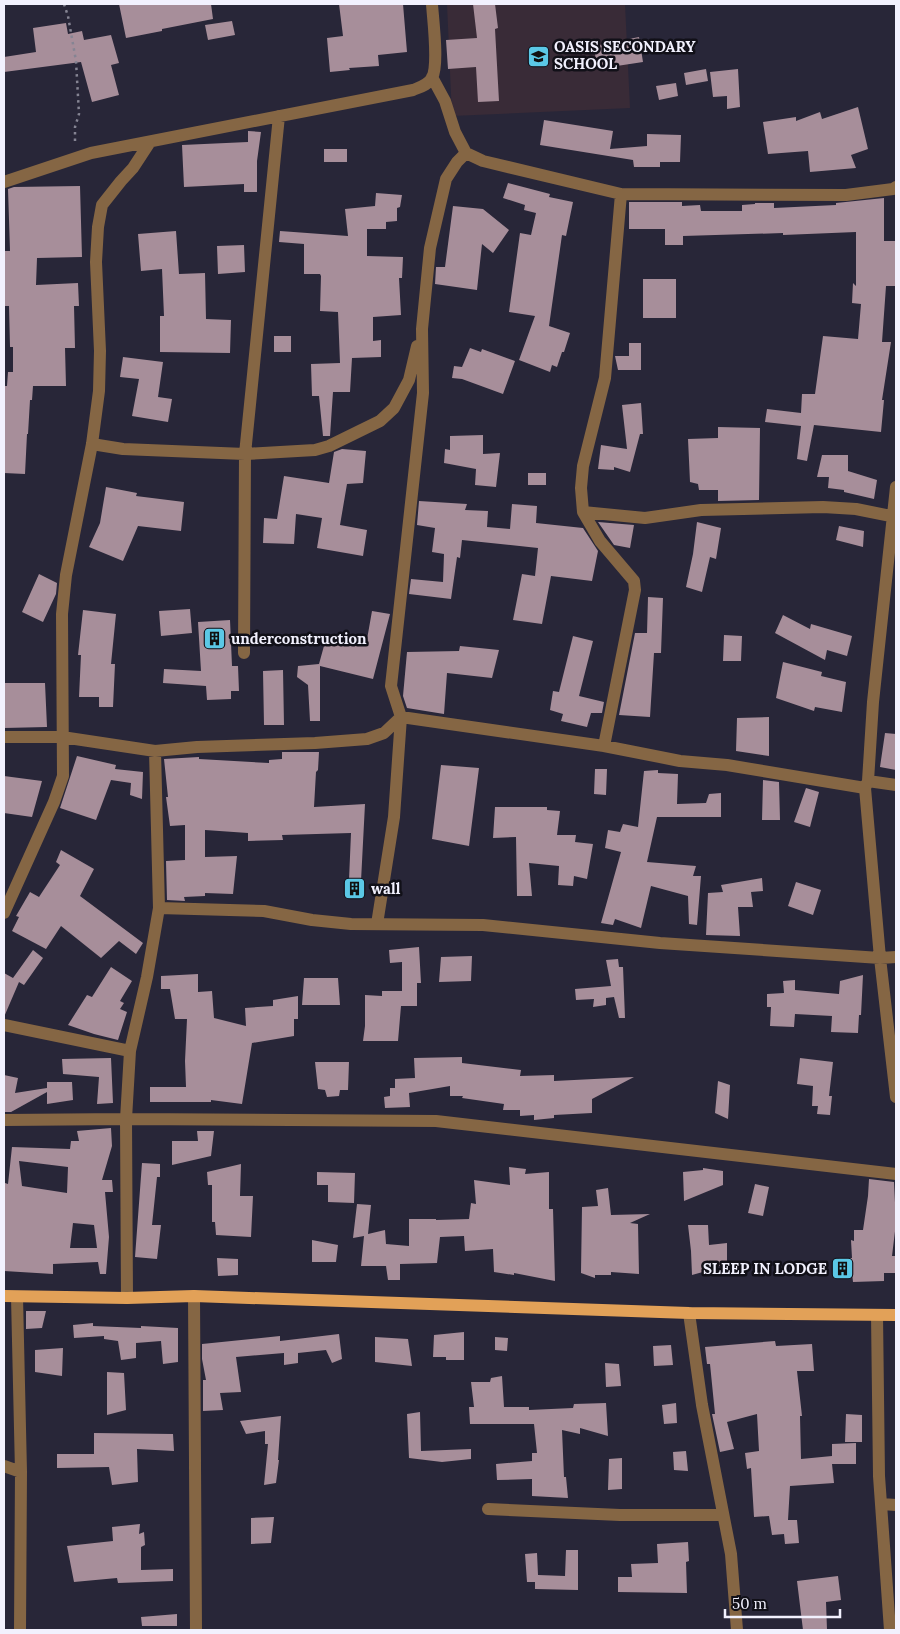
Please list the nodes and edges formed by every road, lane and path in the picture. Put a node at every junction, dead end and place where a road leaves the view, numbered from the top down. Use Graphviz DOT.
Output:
graph roads {
  1 [pos="64,4"];
  2 [pos="432,4"];
  3 [pos="432,77"];
  4 [pos="279,116"];
  5 [pos="150,142"];
  6 [pos="466,153"];
  7 [pos="74,159"];
  8 [pos="4,182"];
  9 [pos="895,189"];
  10 [pos="621,194"];
  11 [pos="422,329"];
  12 [pos="92,444"];
  13 [pos="245,454"];
  14 [pos="896,487"];
  15 [pos="583,512"];
  16 [pos="894,516"];
  17 [pos="244,654"];
  18 [pos="401,717"];
  19 [pos="4,737"];
  20 [pos="62,737"];
  21 [pos="604,746"];
  22 [pos="155,752"];
  23 [pos="867,784"];
  24 [pos="896,785"];
  25 [pos="159,908"];
  26 [pos="4,913"];
  27 [pos="377,924"];
  28 [pos="896,957"];
  29 [pos="880,958"];
  30 [pos="4,1025"];
  31 [pos="130,1051"];
  32 [pos="893,1051"];
  33 [pos="896,1097"];
  34 [pos="126,1119"];
  35 [pos="4,1120"];
  36 [pos="896,1174"];
  37 [pos="4,1296"];
  38 [pos="194,1296"];
  39 [pos="17,1297"];
  40 [pos="127,1298"];
  41 [pos="689,1313"];
  42 [pos="877,1315"];
  43 [pos="896,1315"];
  44 [pos="4,1466"];
  45 [pos="21,1472"];
  46 [pos="881,1504"];
  47 [pos="896,1505"];
  48 [pos="488,1509"];
  49 [pos="724,1515"];
  50 [pos="20,1630"];
  51 [pos="196,1630"];
  52 [pos="737,1630"];
  53 [pos="890,1630"];
  1 -- 7 [label="path"];
  2 -- 3 [label="street"];
  3 -- 4 [label="street"];
  3 -- 6 [label="street"];
  4 -- 5 [label="street"];
  4 -- 13 [label="street"];
  5 -- 7 [label="street"];
  5 -- 12 [label="street"];
  6 -- 10 [label="street"];
  6 -- 11 [label="street"];
  7 -- 8 [label="street"];
  9 -- 10 [label="street"];
  10 -- 15 [label="street"];
  11 -- 13 [label="street"];
  11 -- 18 [label="street"];
  12 -- 13 [label="street"];
  12 -- 20 [label="street"];
  13 -- 17 [label="street"];
  14 -- 16 [label="street"];
  15 -- 16 [label="street"];
  15 -- 21 [label="street"];
  16 -- 23 [label="street"];
  18 -- 21 [label="street"];
  18 -- 22 [label="street"];
  18 -- 27 [label="street"];
  19 -- 20 [label="street"];
  20 -- 22 [label="street"];
  20 -- 26 [label="street"];
  21 -- 23 [label="street"];
  22 -- 25 [label="street"];
  23 -- 24 [label="street"];
  23 -- 29 [label="street"];
  25 -- 27 [label="street"];
  25 -- 31 [label="street"];
  27 -- 29 [label="street"];
  28 -- 29 [label="street"];
  29 -- 32 [label="street"];
  30 -- 31 [label="street"];
  31 -- 34 [label="street"];
  32 -- 33 [label="street"];
  34 -- 35 [label="street"];
  34 -- 36 [label="street"];
  34 -- 40 [label="street"];
  37 -- 39 [label="main road"];
  38 -- 40 [label="main road"];
  38 -- 41 [label="main road"];
  38 -- 51 [label="street"];
  39 -- 40 [label="main road"];
  39 -- 45 [label="street"];
  41 -- 42 [label="main road"];
  41 -- 49 [label="street"];
  42 -- 43 [label="main road"];
  42 -- 46 [label="street"];
  44 -- 45 [label="street"];
  45 -- 50 [label="street"];
  46 -- 47 [label="street"];
  46 -- 53 [label="street"];
  48 -- 49 [label="street"];
  49 -- 52 [label="street"];
}
